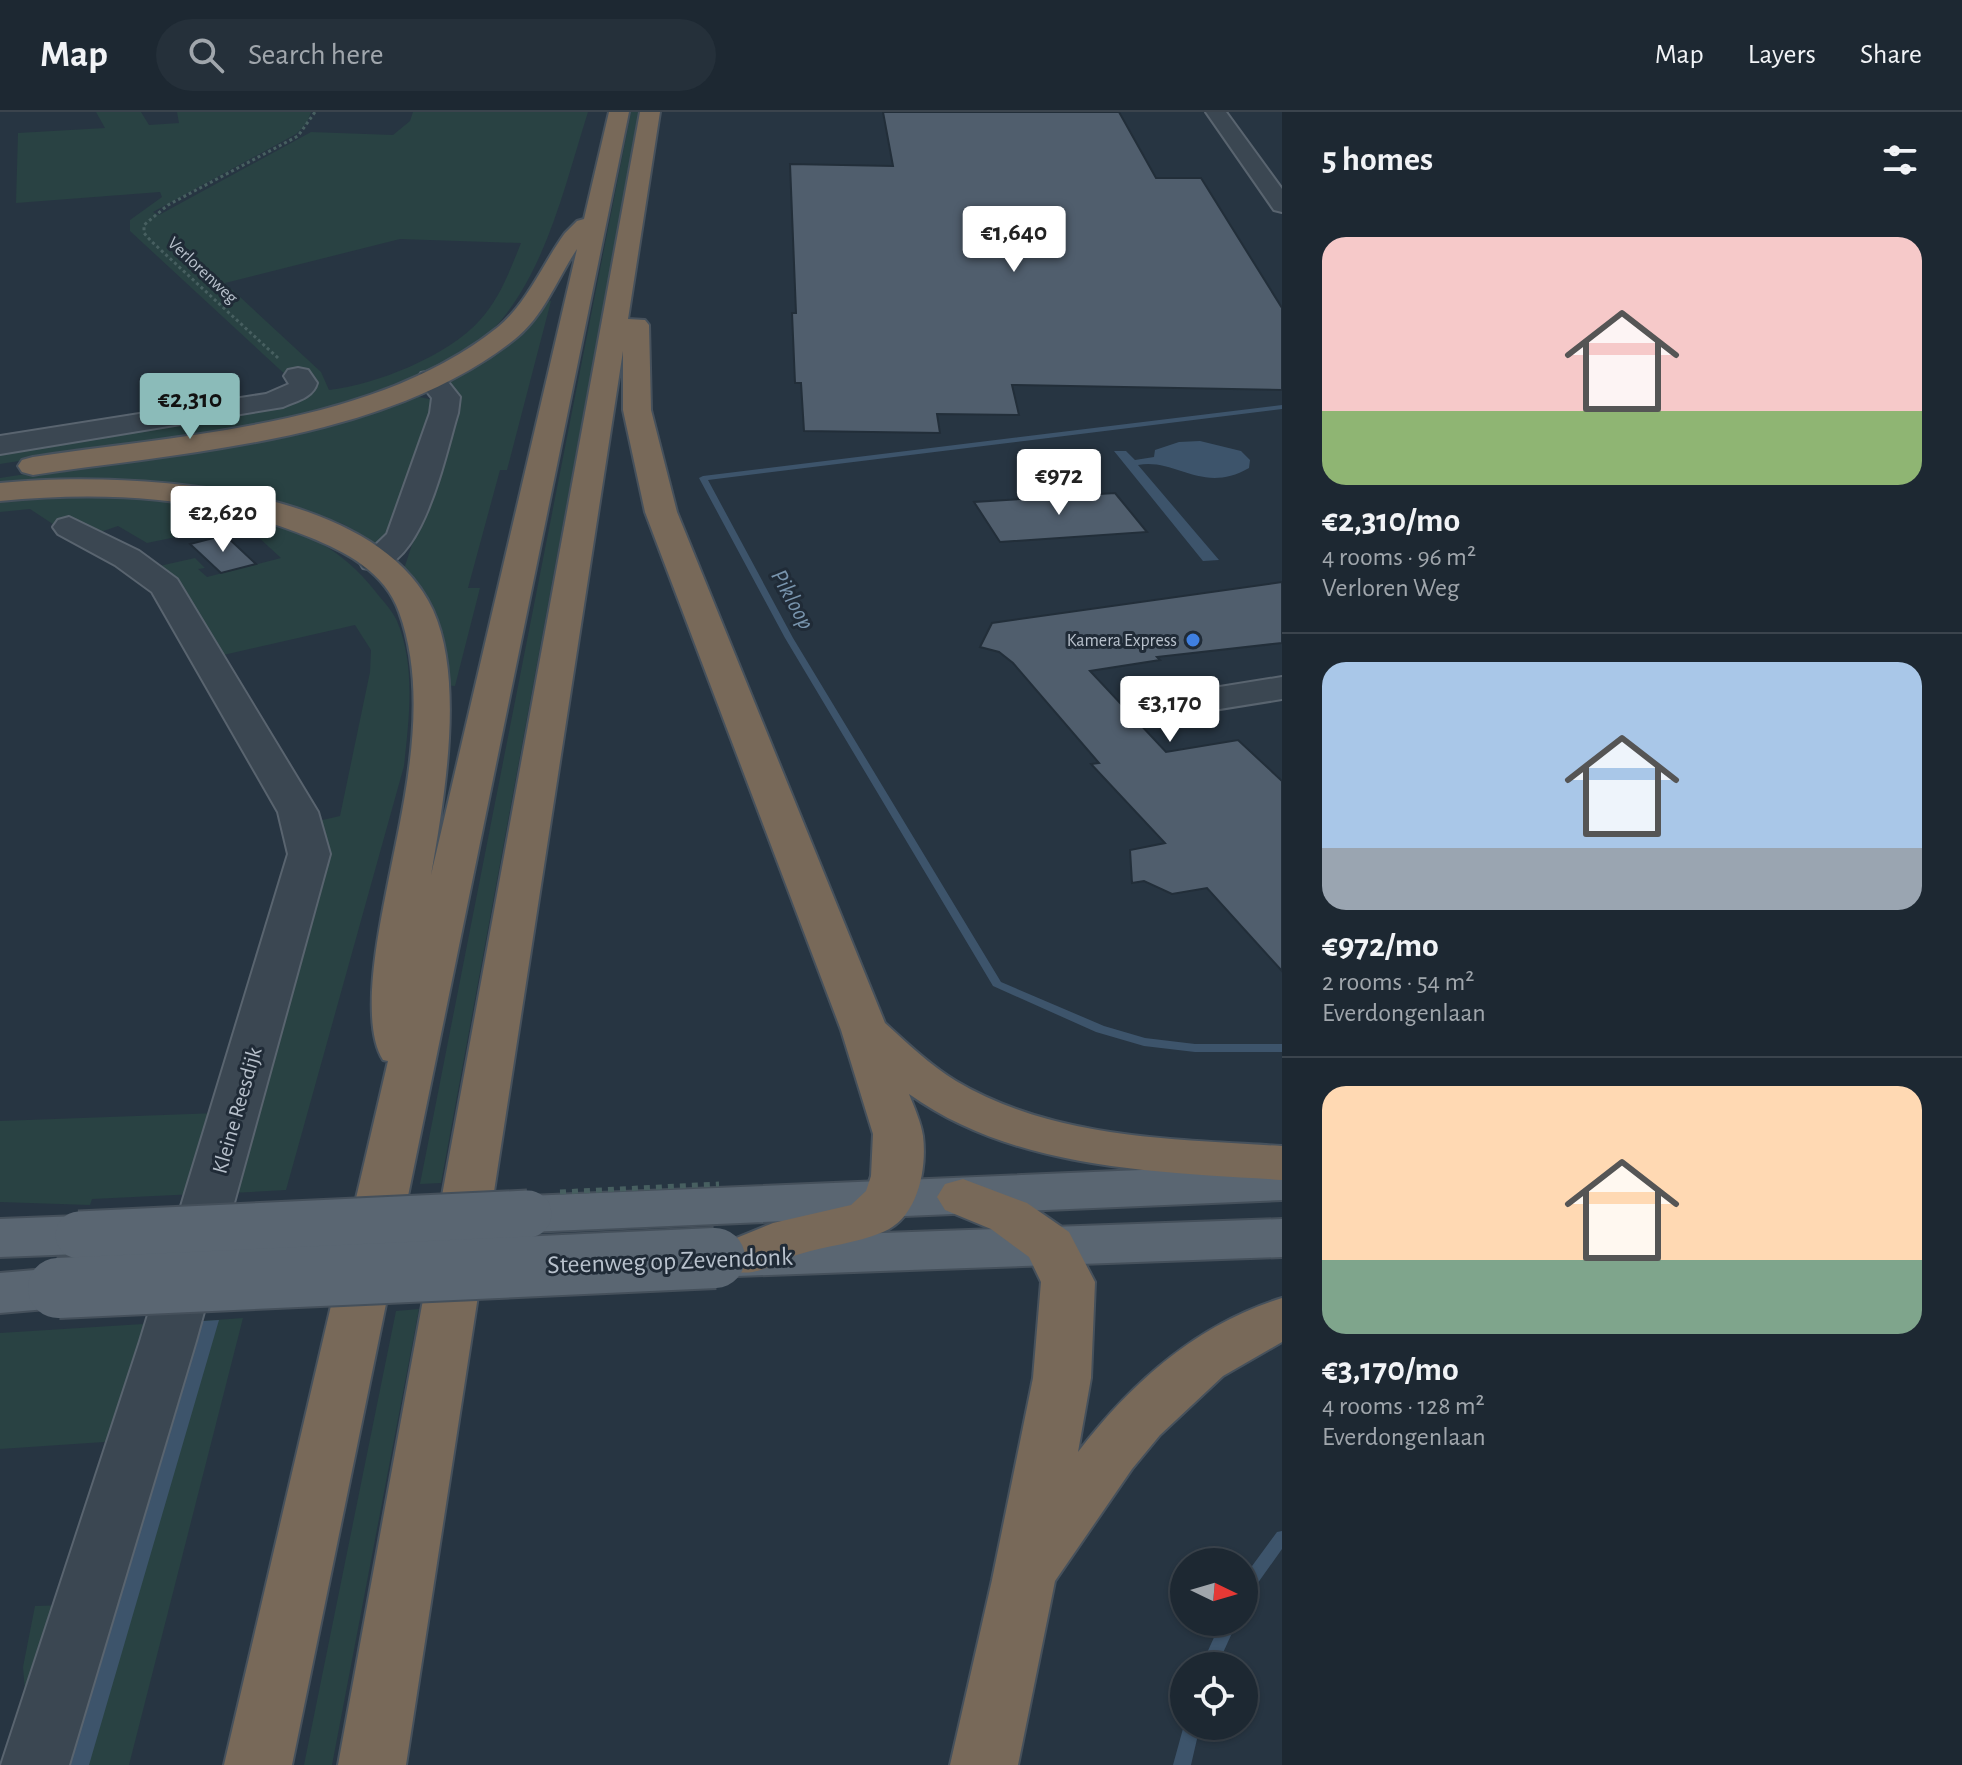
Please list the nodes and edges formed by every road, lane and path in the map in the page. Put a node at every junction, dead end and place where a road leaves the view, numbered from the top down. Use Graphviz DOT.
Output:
graph roads {
  1 [pos="315,112"];
  2 [pos="619,112"];
  3 [pos="650,112"];
  4 [pos="1216,112"];
  5 [pos="1282,205"];
  6 [pos="595,216"];
  7 [pos="620,294"];
  8 [pos="298,376"];
  9 [pos="431,379"];
  10 [pos="0,445"];
  11 [pos="0,472"];
  12 [pos="0,492"];
  13 [pos="69,527"];
  14 [pos="375,561"];
  15 [pos="1282,688"];
  16 [pos="1164,707"];
  17 [pos="864,1030"];
  18 [pos="405,1092"];
  19 [pos="1282,1163"];
  20 [pos="1282,1182"];
  21 [pos="963,1197"];
  22 [pos="888,1200"];
  23 [pos="0,1238"];
  24 [pos="1282,1238"];
  25 [pos="725,1241"];
  26 [pos="1050,1245"];
  27 [pos="0,1293"];
  28 [pos="1282,1318"];
  29 [pos="1024,1580"];
  30 [pos="35,1765"];
  31 [pos="258,1765"];
  32 [pos="372,1765"];
  33 [pos="984,1765"];
  1 -- 8 [label="path, Verlorenweg"];
  2 -- 6 [label="highway"];
  3 -- 7 [label="highway"];
  4 -- 5 [label="street"];
  6 -- 9 [label="highway"];
  6 -- 18 [label="highway"];
  7 -- 17 [label="highway"];
  7 -- 32 [label="highway"];
  8 -- 10 [label="street"];
  9 -- 11 [label="highway"];
  9 -- 14 [label="street"];
  12 -- 14 [label="highway"];
  13 -- 30 [label="street, Kleine Reesdijk"];
  14 -- 18 [label="highway"];
  15 -- 16 [label="street"];
  17 -- 19 [label="highway"];
  17 -- 22 [label="highway"];
  18 -- 31 [label="highway"];
  20 -- 21 [label="main road"];
  21 -- 22 [label="main road"];
  21 -- 26 [label="highway"];
  22 -- 25 [label="highway"];
  23 -- 25 [label="main road, Steenweg op Zevendonk, bridge"];
  24 -- 26 [label="main road, Steenweg op Zevendonk"];
  25 -- 26 [label="main road, Steenweg op Zevendonk"];
  25 -- 27 [label="main road, Steenweg op Zevendonk, bridge"];
  26 -- 29 [label="highway"];
  28 -- 29 [label="highway"];
  29 -- 33 [label="highway"];
}
